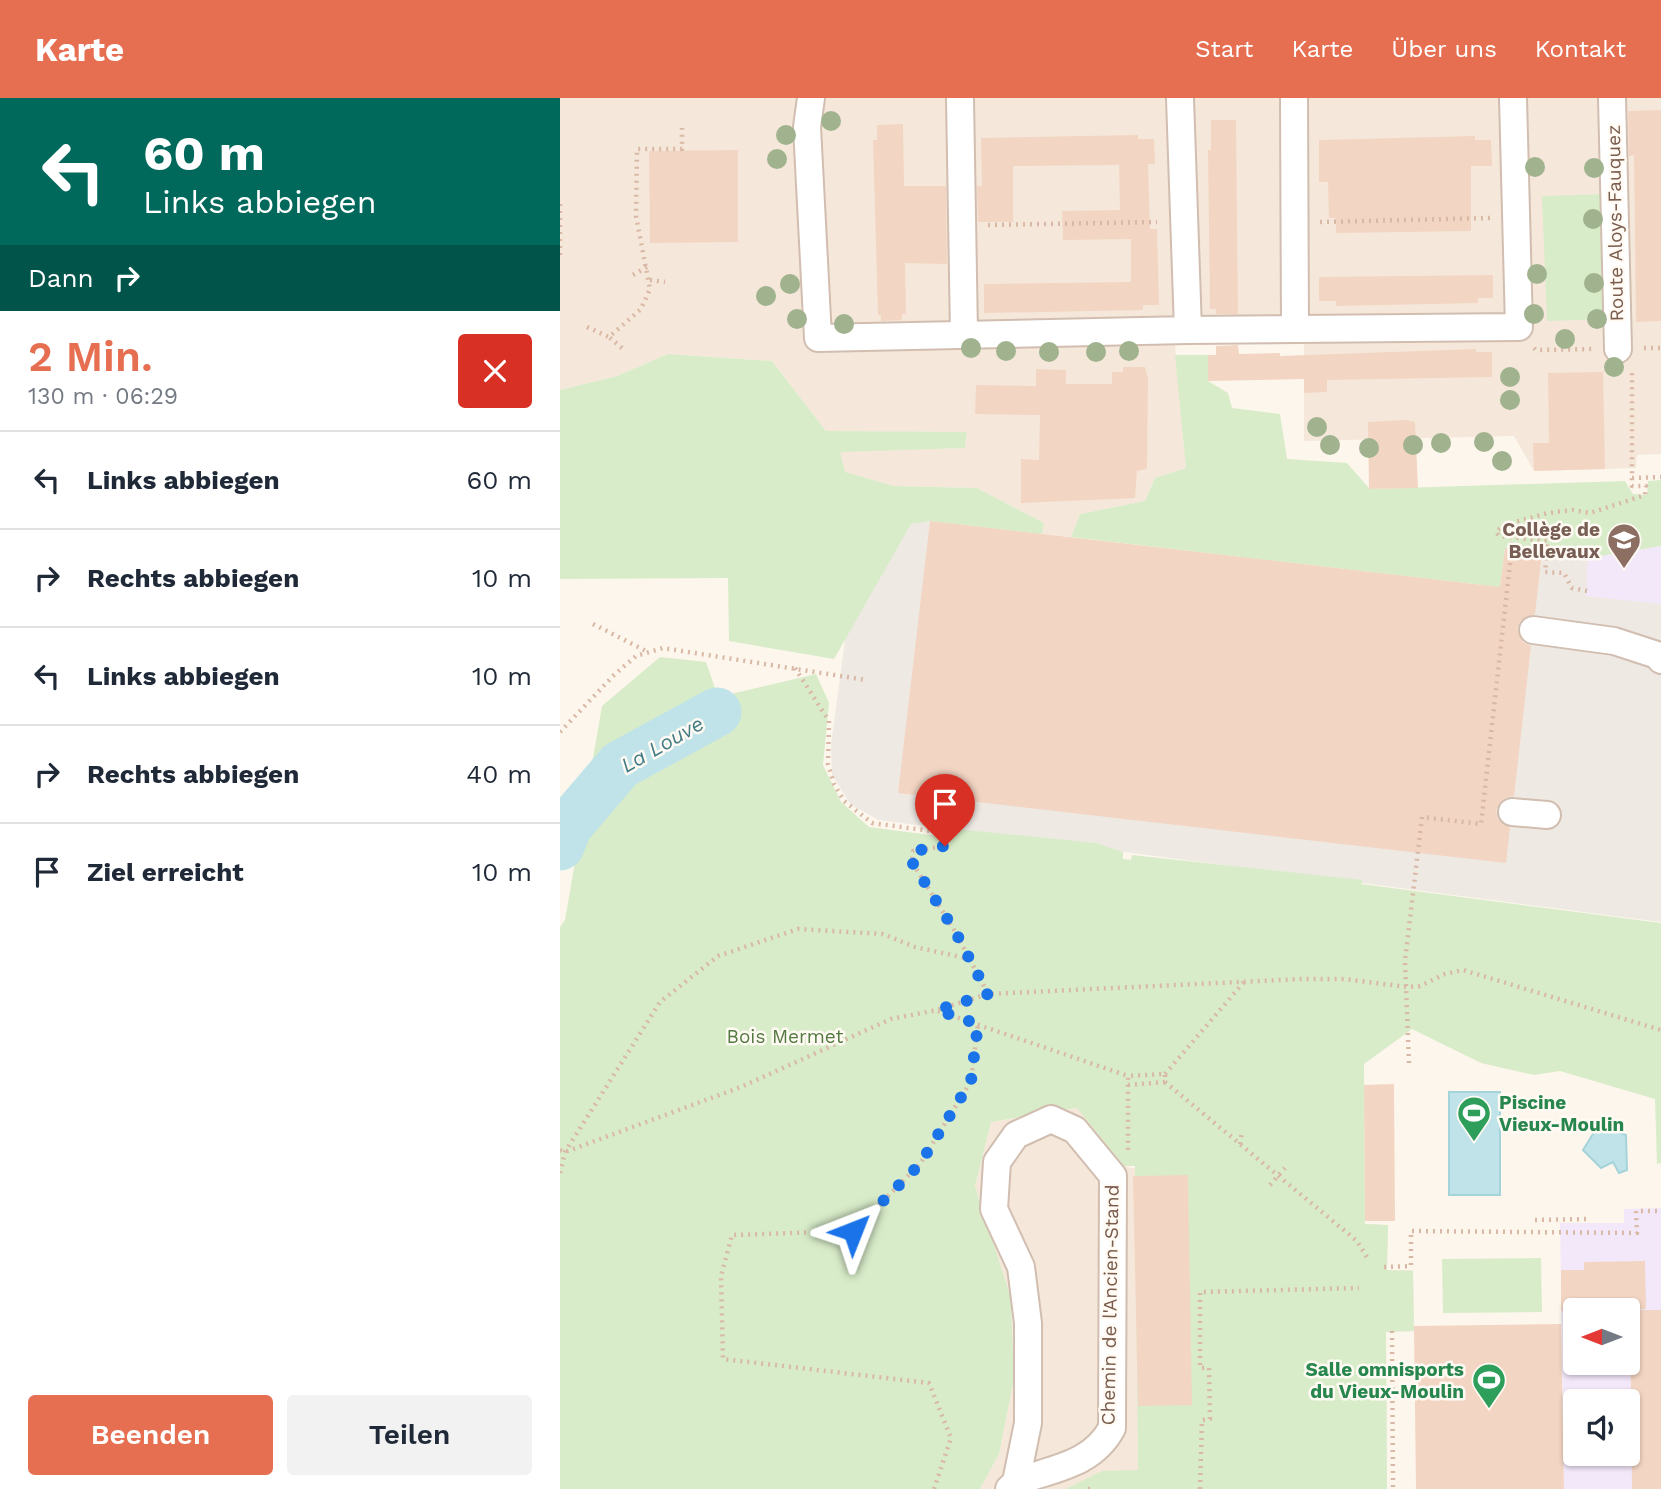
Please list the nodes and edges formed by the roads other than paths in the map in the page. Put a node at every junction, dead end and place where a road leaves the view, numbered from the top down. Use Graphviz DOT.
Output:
graph roads {
  1 [pos="811,98"];
  2 [pos="960,98"];
  3 [pos="1180,98"];
  4 [pos="1294,98"];
  5 [pos="1513,98"];
  6 [pos="1612,98"];
  7 [pos="1295,328"];
  8 [pos="1188,330"];
  9 [pos="964,334"];
  10 [pos="1625,349"];
  11 [pos="1533,630"];
  12 [pos="1661,660"];
  13 [pos="1512,812"];
  14 [pos="1547,816"];
  15 [pos="1013,1485"];
  1 -- 9 [label="street"];
  2 -- 9 [label="street"];
  3 -- 8 [label="street"];
  4 -- 7 [label="street"];
  5 -- 7 [label="street"];
  6 -- 10 [label="street, Route Aloys-Fauquez"];
  7 -- 8 [label="street"];
  8 -- 9 [label="street"];
  11 -- 12 [label="street"];
  13 -- 14 [label="street"];
  15 -- 15 [label="street, Chemin de l'Ancien-Stand"];
}
